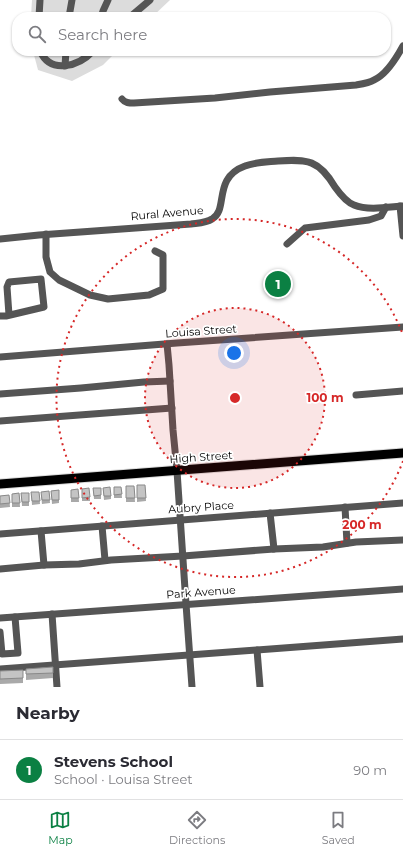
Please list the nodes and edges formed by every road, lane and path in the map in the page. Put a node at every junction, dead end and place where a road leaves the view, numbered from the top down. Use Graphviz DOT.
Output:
graph roads {
  1 [pos="40,0"];
  2 [pos="72,0"];
  3 [pos="108,0"];
  4 [pos="150,0"];
  5 [pos="39,12"];
  6 [pos="70,12"];
  7 [pos="103,12"];
  8 [pos="136,12"];
  9 [pos="403,46"];
  10 [pos="42,56"];
  11 [pos="66,56"];
  12 [pos="87,56"];
  13 [pos="65,66"];
  14 [pos="122,99"];
  15 [pos="402,206"];
  16 [pos="386,207"];
  17 [pos="46,234"];
  18 [pos="403,236"];
  19 [pos="0,239"];
  20 [pos="286,244"];
  21 [pos="155,251"];
  22 [pos="9,315"];
  23 [pos="0,316"];
  24 [pos="403,327"];
  25 [pos="167,344"];
  26 [pos="0,357"];
  27 [pos="170,381"];
  28 [pos="403,391"];
  29 [pos="0,394"];
  30 [pos="356,395"];
  31 [pos="172,408"];
  32 [pos="0,420"];
  33 [pos="403,453"];
  34 [pos="177,471"];
  35 [pos="0,484"];
  36 [pos="403,504"];
  37 [pos="345,507"];
  38 [pos="270,513"];
  39 [pos="181,520"];
  40 [pos="102,526"];
  41 [pos="41,531"];
  42 [pos="0,534"];
  43 [pos="403,540"];
  44 [pos="347,543"];
  45 [pos="274,547"];
  46 [pos="183,556"];
  47 [pos="105,560"];
  48 [pos="44,565"];
  49 [pos="0,569"];
  50 [pos="403,589"];
  51 [pos="186,604"];
  52 [pos="52,614"];
  53 [pos="15,616"];
  54 [pos="0,618"];
  55 [pos="0,632"];
  56 [pos="403,639"];
  57 [pos="0,646"];
  58 [pos="257,650"];
  59 [pos="18,653"];
  60 [pos="190,655"];
  61 [pos="55,665"];
  62 [pos="20,667"];
  63 [pos="0,669"];
  64 [pos="57,687"];
  65 [pos="192,687"];
  66 [pos="260,687"];
  1 -- 5 [label="street"];
  2 -- 6 [label="street"];
  3 -- 7 [label="street"];
  4 -- 8 [label="street"];
  9 -- 14 [label="street"];
  10 -- 13 [label="street"];
  11 -- 13 [label="street"];
  12 -- 13 [label="street"];
  15 -- 16 [label="street, Rural Avenue"];
  15 -- 18 [label="street"];
  16 -- 17 [label="street, Rural Avenue"];
  16 -- 20 [label="street"];
  17 -- 19 [label="street, Rural Avenue"];
  17 -- 21 [label="street"];
  22 -- 22 [label="street"];
  22 -- 23 [label="street"];
  24 -- 25 [label="street, Louisa Street"];
  25 -- 26 [label="street, Louisa Street"];
  25 -- 27 [label="street"];
  27 -- 29 [label="street"];
  27 -- 31 [label="street"];
  28 -- 30 [label="street"];
  31 -- 32 [label="street"];
  31 -- 34 [label="street"];
  33 -- 34 [label="main road, High Street"];
  34 -- 35 [label="main road, High Street"];
  34 -- 39 [label="street"];
  36 -- 37 [label="street, Aubry Place"];
  37 -- 38 [label="street, Aubry Place"];
  37 -- 44 [label="street"];
  38 -- 39 [label="street, Aubry Place"];
  38 -- 45 [label="street"];
  39 -- 40 [label="street, Aubry Place"];
  39 -- 46 [label="street"];
  40 -- 41 [label="street, Aubry Place"];
  40 -- 47 [label="street"];
  41 -- 42 [label="street, Aubry Place"];
  41 -- 48 [label="street"];
  43 -- 44 [label="street"];
  44 -- 45 [label="street"];
  45 -- 46 [label="street"];
  46 -- 47 [label="street"];
  46 -- 51 [label="street"];
  47 -- 48 [label="street"];
  48 -- 49 [label="street"];
  50 -- 51 [label="street, Park Avenue"];
  51 -- 52 [label="street, Park Avenue"];
  51 -- 60 [label="street"];
  52 -- 53 [label="street, Park Avenue"];
  52 -- 61 [label="street"];
  53 -- 54 [label="street, Park Avenue"];
  53 -- 59 [label="street"];
  55 -- 57 [label="street"];
  56 -- 58 [label="street"];
  57 -- 59 [label="street"];
  58 -- 60 [label="street"];
  58 -- 66 [label="street"];
  59 -- 62 [label="street"];
  60 -- 61 [label="street"];
  60 -- 65 [label="street"];
  61 -- 62 [label="street"];
  61 -- 64 [label="street"];
  62 -- 63 [label="street"];
}
